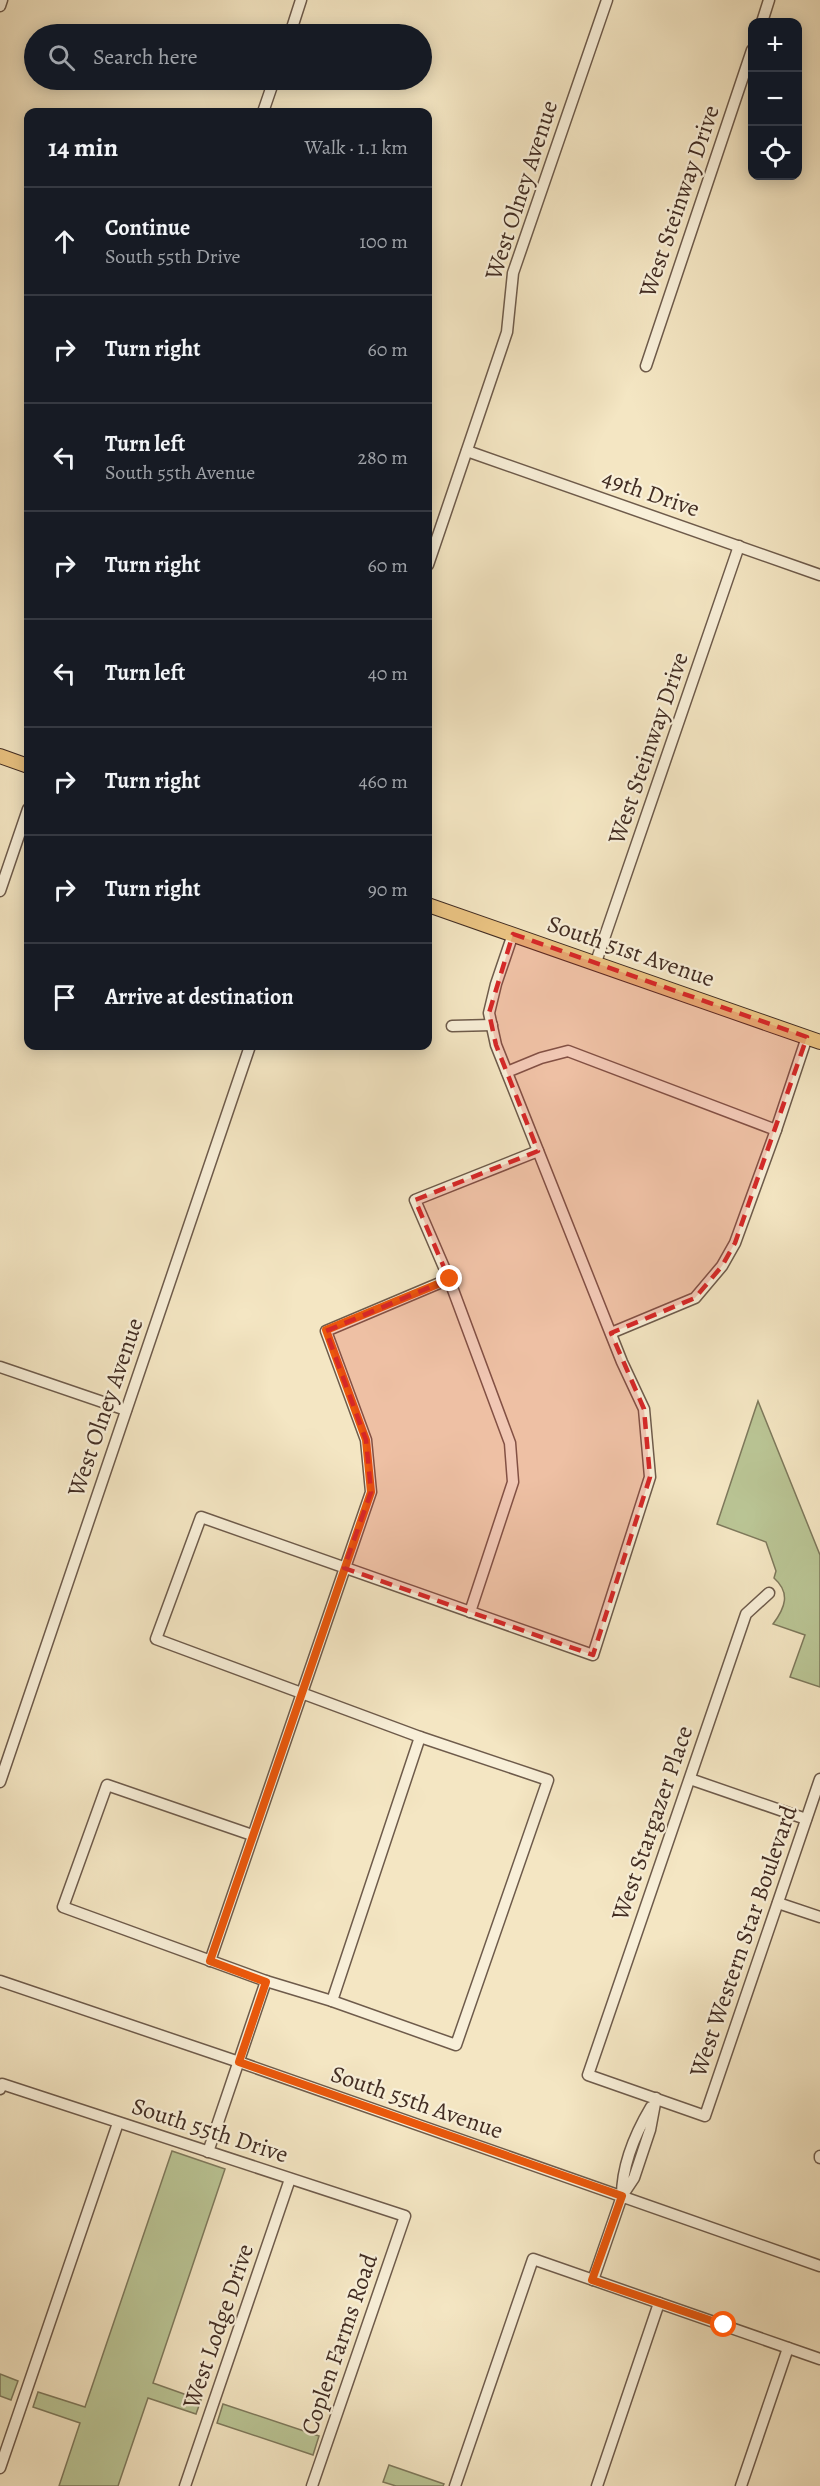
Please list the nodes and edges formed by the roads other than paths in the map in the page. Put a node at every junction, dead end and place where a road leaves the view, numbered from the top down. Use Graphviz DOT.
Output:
graph roads {
  1 [pos="2,0"];
  2 [pos="302,0"];
  3 [pos="607,0"];
  4 [pos="769,0"];
  5 [pos="0,6"];
  6 [pos="763,18"];
  7 [pos="294,24"];
  8 [pos="748,65"];
  9 [pos="271,90"];
  10 [pos="264,108"];
  11 [pos="646,366"];
  12 [pos="467,451"];
  13 [pos="739,546"];
  14 [pos="432,554"];
  15 [pos="820,575"];
  16 [pos="0,756"];
  17 [pos="24,765"];
  18 [pos="24,821"];
  19 [pos="0,891"];
  20 [pos="432,906"];
  21 [pos="513,934"];
  22 [pos="596,962"];
  23 [pos="492,1025"];
  24 [pos="452,1026"];
  25 [pos="813,1039"];
  26 [pos="249,1050"];
  27 [pos="507,1072"];
  28 [pos="776,1130"];
  29 [pos="538,1151"];
  30 [pos="450,1279"];
  31 [pos="610,1333"];
  32 [pos="0,1366"];
  33 [pos="126,1410"];
  34 [pos="344,1568"];
  35 [pos="769,1593"];
  36 [pos="470,1612"];
  37 [pos="302,1694"];
  38 [pos="420,1737"];
  39 [pos="690,1779"];
  40 [pos="820,1779"];
  41 [pos="0,1782"];
  42 [pos="806,1819"];
  43 [pos="252,1834"];
  44 [pos="778,1903"];
  45 [pos="820,1917"];
  46 [pos="210,1961"];
  47 [pos="0,1981"];
  48 [pos="266,1982"];
  49 [pos="332,2001"];
  50 [pos="239,2062"];
  51 [pos="1,2087"];
  52 [pos="656,2098"];
  53 [pos="118,2122"];
  54 [pos="208,2152"];
  55 [pos="290,2179"];
  56 [pos="622,2196"];
  57 [pos="405,2216"];
  58 [pos="820,2266"];
  59 [pos="592,2280"];
  60 [pos="659,2303"];
  61 [pos="788,2348"];
  62 [pos="820,2359"];
  63 [pos="0,2468"];
  64 [pos="185,2486"];
  65 [pos="312,2486"];
  66 [pos="455,2486"];
  67 [pos="597,2486"];
  68 [pos="741,2486"];
  1 -- 5 [label="street"];
  2 -- 7 [label="street"];
  3 -- 12 [label="street, West Olney Avenue"];
  4 -- 6 [label="street"];
  8 -- 11 [label="street, West Steinway Drive"];
  9 -- 10 [label="street"];
  12 -- 13 [label="street, 49th Drive"];
  12 -- 14 [label="street, West Olney Avenue"];
  13 -- 15 [label="street, 49th Drive"];
  13 -- 22 [label="street, West Steinway Drive"];
  16 -- 17 [label="main road"];
  18 -- 19 [label="street"];
  20 -- 21 [label="main road, South 51st Avenue"];
  21 -- 22 [label="main road, South 51st Avenue"];
  21 -- 23 [label="street"];
  22 -- 25 [label="main road, South 51st Avenue"];
  23 -- 24 [label="street"];
  23 -- 27 [label="street"];
  25 -- 28 [label="street"];
  26 -- 33 [label="street, West Olney Avenue"];
  27 -- 28 [label="street"];
  27 -- 29 [label="street"];
  28 -- 31 [label="street"];
  29 -- 30 [label="street"];
  29 -- 31 [label="street"];
  30 -- 34 [label="street"];
  30 -- 36 [label="street"];
  31 -- 36 [label="street"];
  32 -- 33 [label="street"];
  33 -- 41 [label="street, West Olney Avenue"];
  34 -- 36 [label="street"];
  34 -- 37 [label="street"];
  34 -- 37 [label="street"];
  35 -- 39 [label="street, West Stargazer Place"];
  37 -- 38 [label="street"];
  37 -- 43 [label="street"];
  38 -- 49 [label="street"];
  38 -- 49 [label="street"];
  39 -- 42 [label="street"];
  39 -- 52 [label="street, West Stargazer Place"];
  40 -- 42 [label="street, West Western Star Boulevard"];
  42 -- 44 [label="street, West Western Star Boulevard"];
  43 -- 46 [label="street"];
  43 -- 46 [label="street"];
  44 -- 45 [label="street"];
  44 -- 52 [label="street, West Western Star Boulevard"];
  46 -- 48 [label="street"];
  47 -- 50 [label="street, South 55th Avenue"];
  48 -- 49 [label="street"];
  48 -- 50 [label="street"];
  50 -- 54 [label="street"];
  50 -- 56 [label="street, South 55th Avenue"];
  51 -- 53 [label="street, South 55th Drive"];
  52 -- 56 [label="street"];
  53 -- 54 [label="street, South 55th Drive"];
  53 -- 63 [label="street"];
  54 -- 55 [label="street, South 55th Drive"];
  55 -- 57 [label="street, South 55th Drive"];
  55 -- 64 [label="street, West Lodge Drive"];
  56 -- 58 [label="street, South 55th Avenue"];
  56 -- 59 [label="street"];
  57 -- 65 [label="street, Coplen Farms Road"];
  59 -- 60 [label="street"];
  59 -- 66 [label="street"];
  60 -- 61 [label="street"];
  60 -- 67 [label="street"];
  61 -- 62 [label="street"];
  61 -- 68 [label="street"];
}
